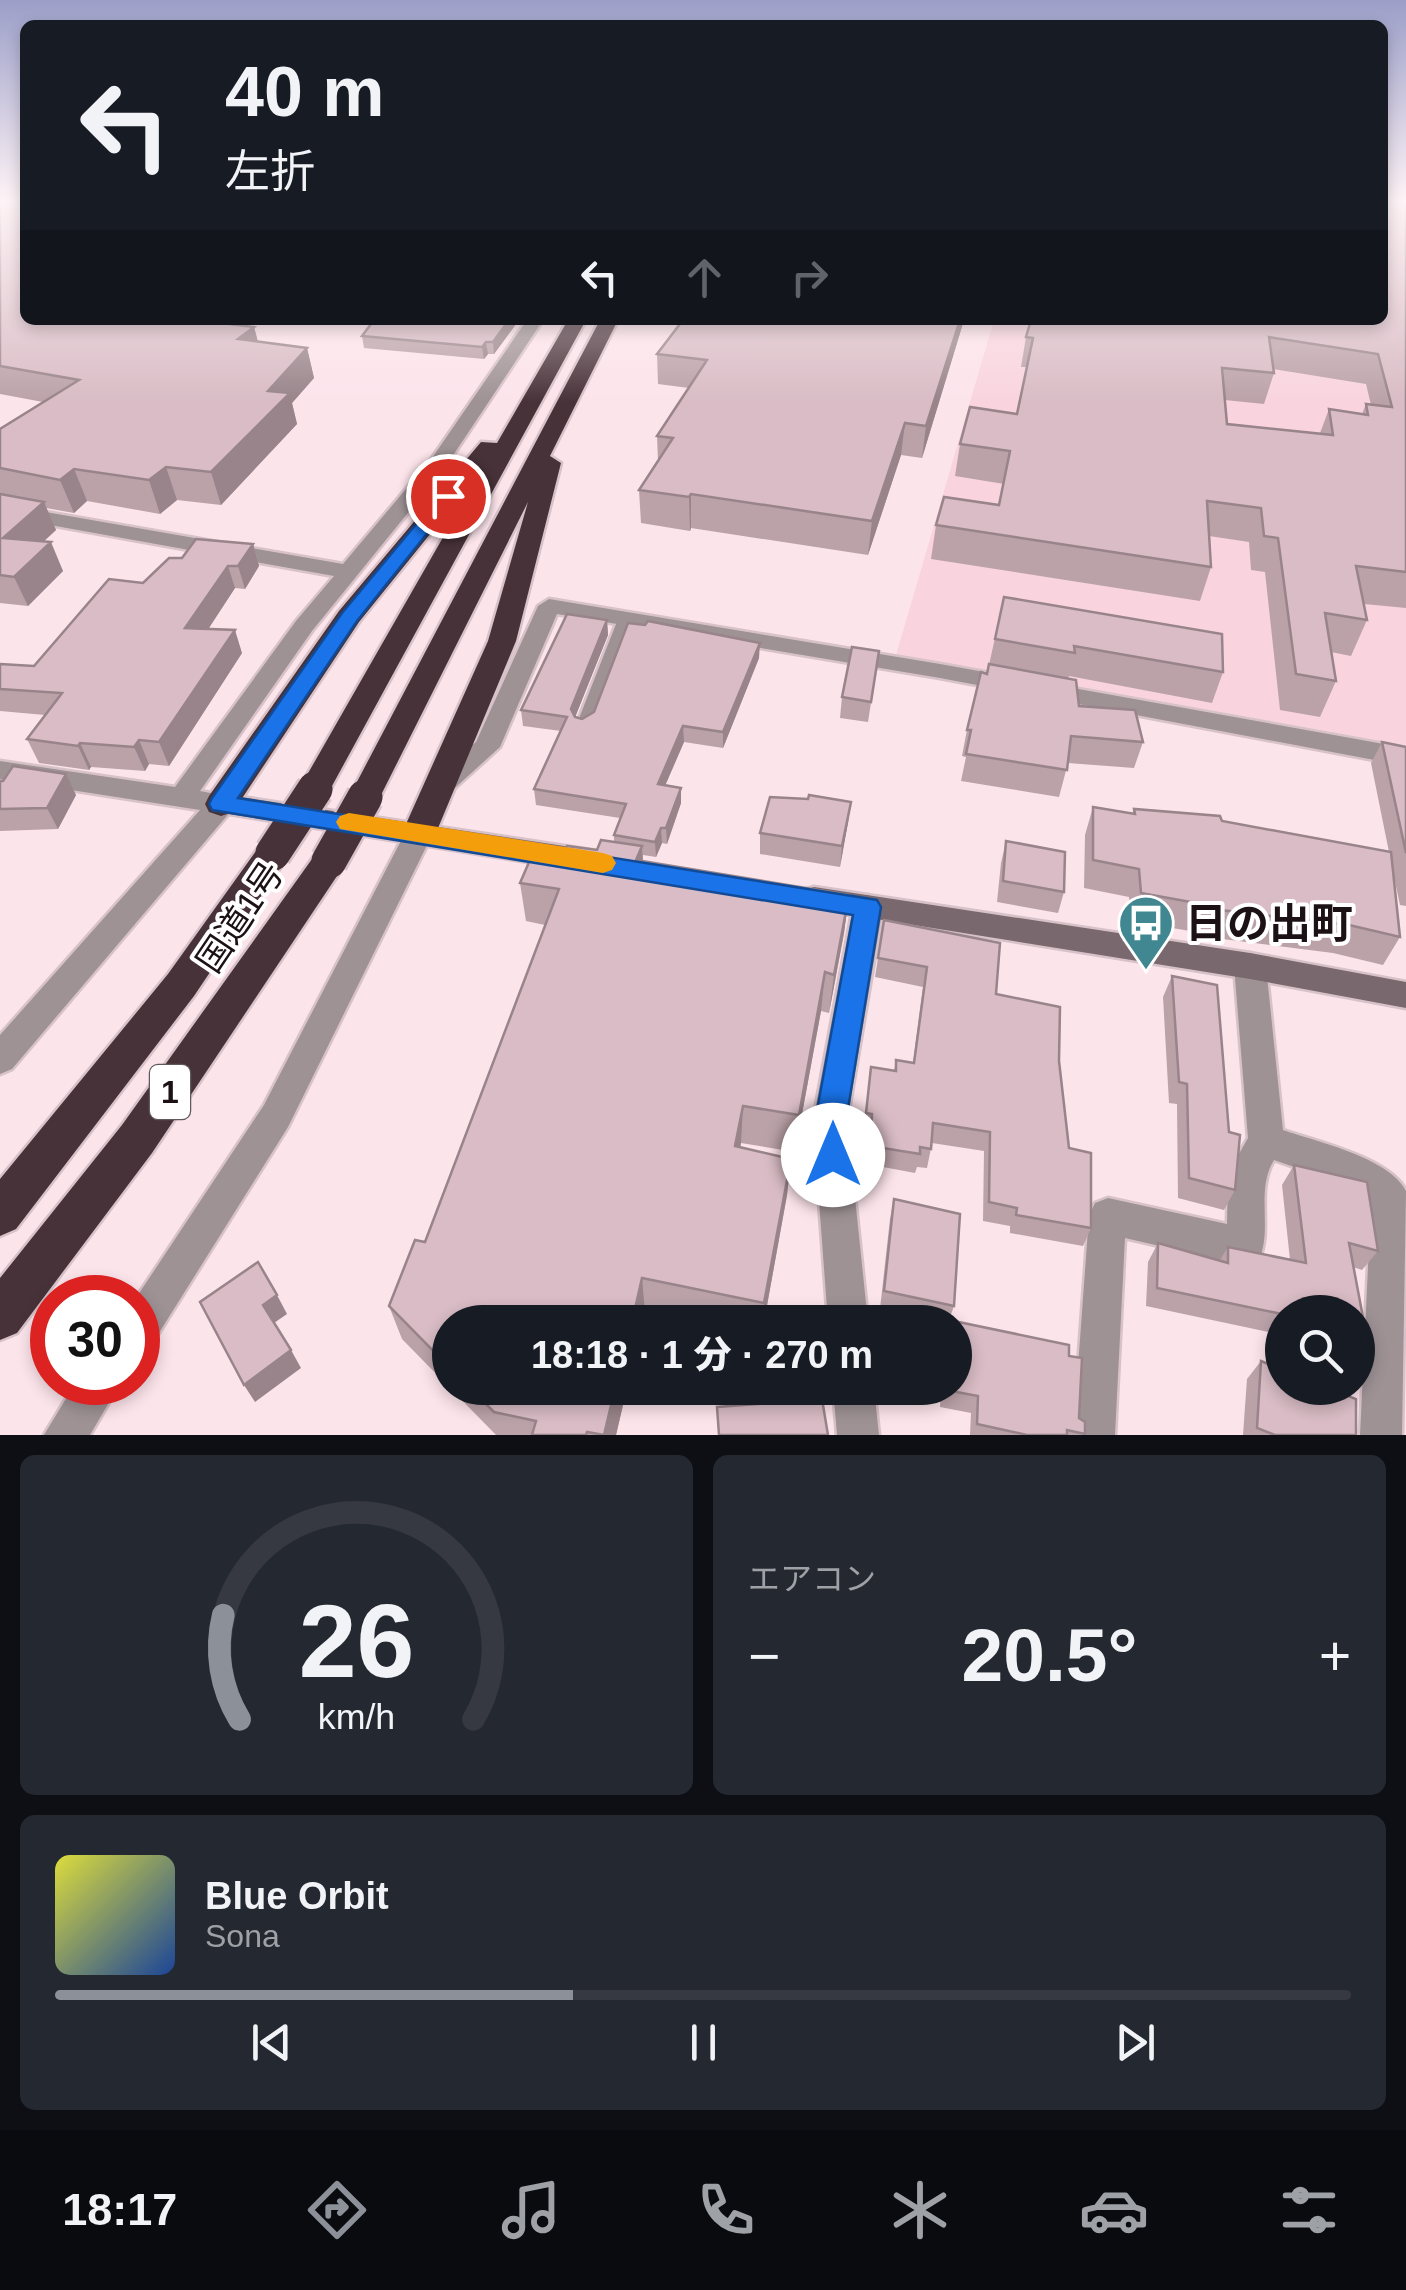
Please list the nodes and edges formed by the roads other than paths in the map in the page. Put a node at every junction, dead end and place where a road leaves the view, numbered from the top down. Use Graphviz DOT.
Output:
graph roads {
  1 [pos="531,325"];
  2 [pos="575,325"];
  3 [pos="606,325"];
  4 [pos="534,394"];
  5 [pos="568,397"];
  6 [pos="0,510"];
  7 [pos="350,572"];
  8 [pos="625,619"];
  9 [pos="584,726"];
  10 [pos="1406,757"];
  11 [pos="0,770"];
  12 [pos="437,789"];
  13 [pos="182,797"];
  14 [pos="221,804"];
  15 [pos="419,832"];
  16 [pos="634,868"];
  17 [pos="790,894"];
  18 [pos="868,907"];
  19 [pos="1250,966"];
  20 [pos="1406,995"];
  21 [pos="0,1059"];
  22 [pos="1266,1141"];
  23 [pos="0,1214"];
  24 [pos="160,1296"];
  25 [pos="846,1305"];
  26 [pos="0,1316"];
  27 [pos="85,1405"];
  28 [pos="855,1405"];
  29 [pos="65,1435"];
  30 [pos="858,1435"];
  31 [pos="1094,1435"];
  32 [pos="1381,1435"];
  1 -- 7 [label="street"];
  2 -- 4 [label="highway, 国道1号 / 1"];
  3 -- 5 [label="highway, 国道1号 / 1"];
  4 -- 14 [label="highway, 1"];
  4 -- 23 [label="highway, 国道1号 / 1, bridge"];
  5 -- 12 [label="highway, 1"];
  5 -- 26 [label="highway, 国道1号 / 1, bridge"];
  6 -- 7 [label="street"];
  7 -- 13 [label="street"];
  8 -- 9 [label="lane"];
  8 -- 10 [label="street"];
  8 -- 12 [label="street"];
  11 -- 13 [label="street"];
  12 -- 15 [label="highway, 1"];
  13 -- 14 [label="street"];
  14 -- 15 [label="street"];
  14 -- 21 [label="street"];
  15 -- 16 [label="street"];
  15 -- 24 [label="street"];
  17 -- 18 [label="street"];
  18 -- 19 [label="street"];
  18 -- 25 [label="street"];
  19 -- 20 [label="street"];
  19 -- 22 [label="street"];
  22 -- 31 [label="street"];
  22 -- 32 [label="street"];
  27 -- 29 [label="street"];
  28 -- 30 [label="street"];
}
